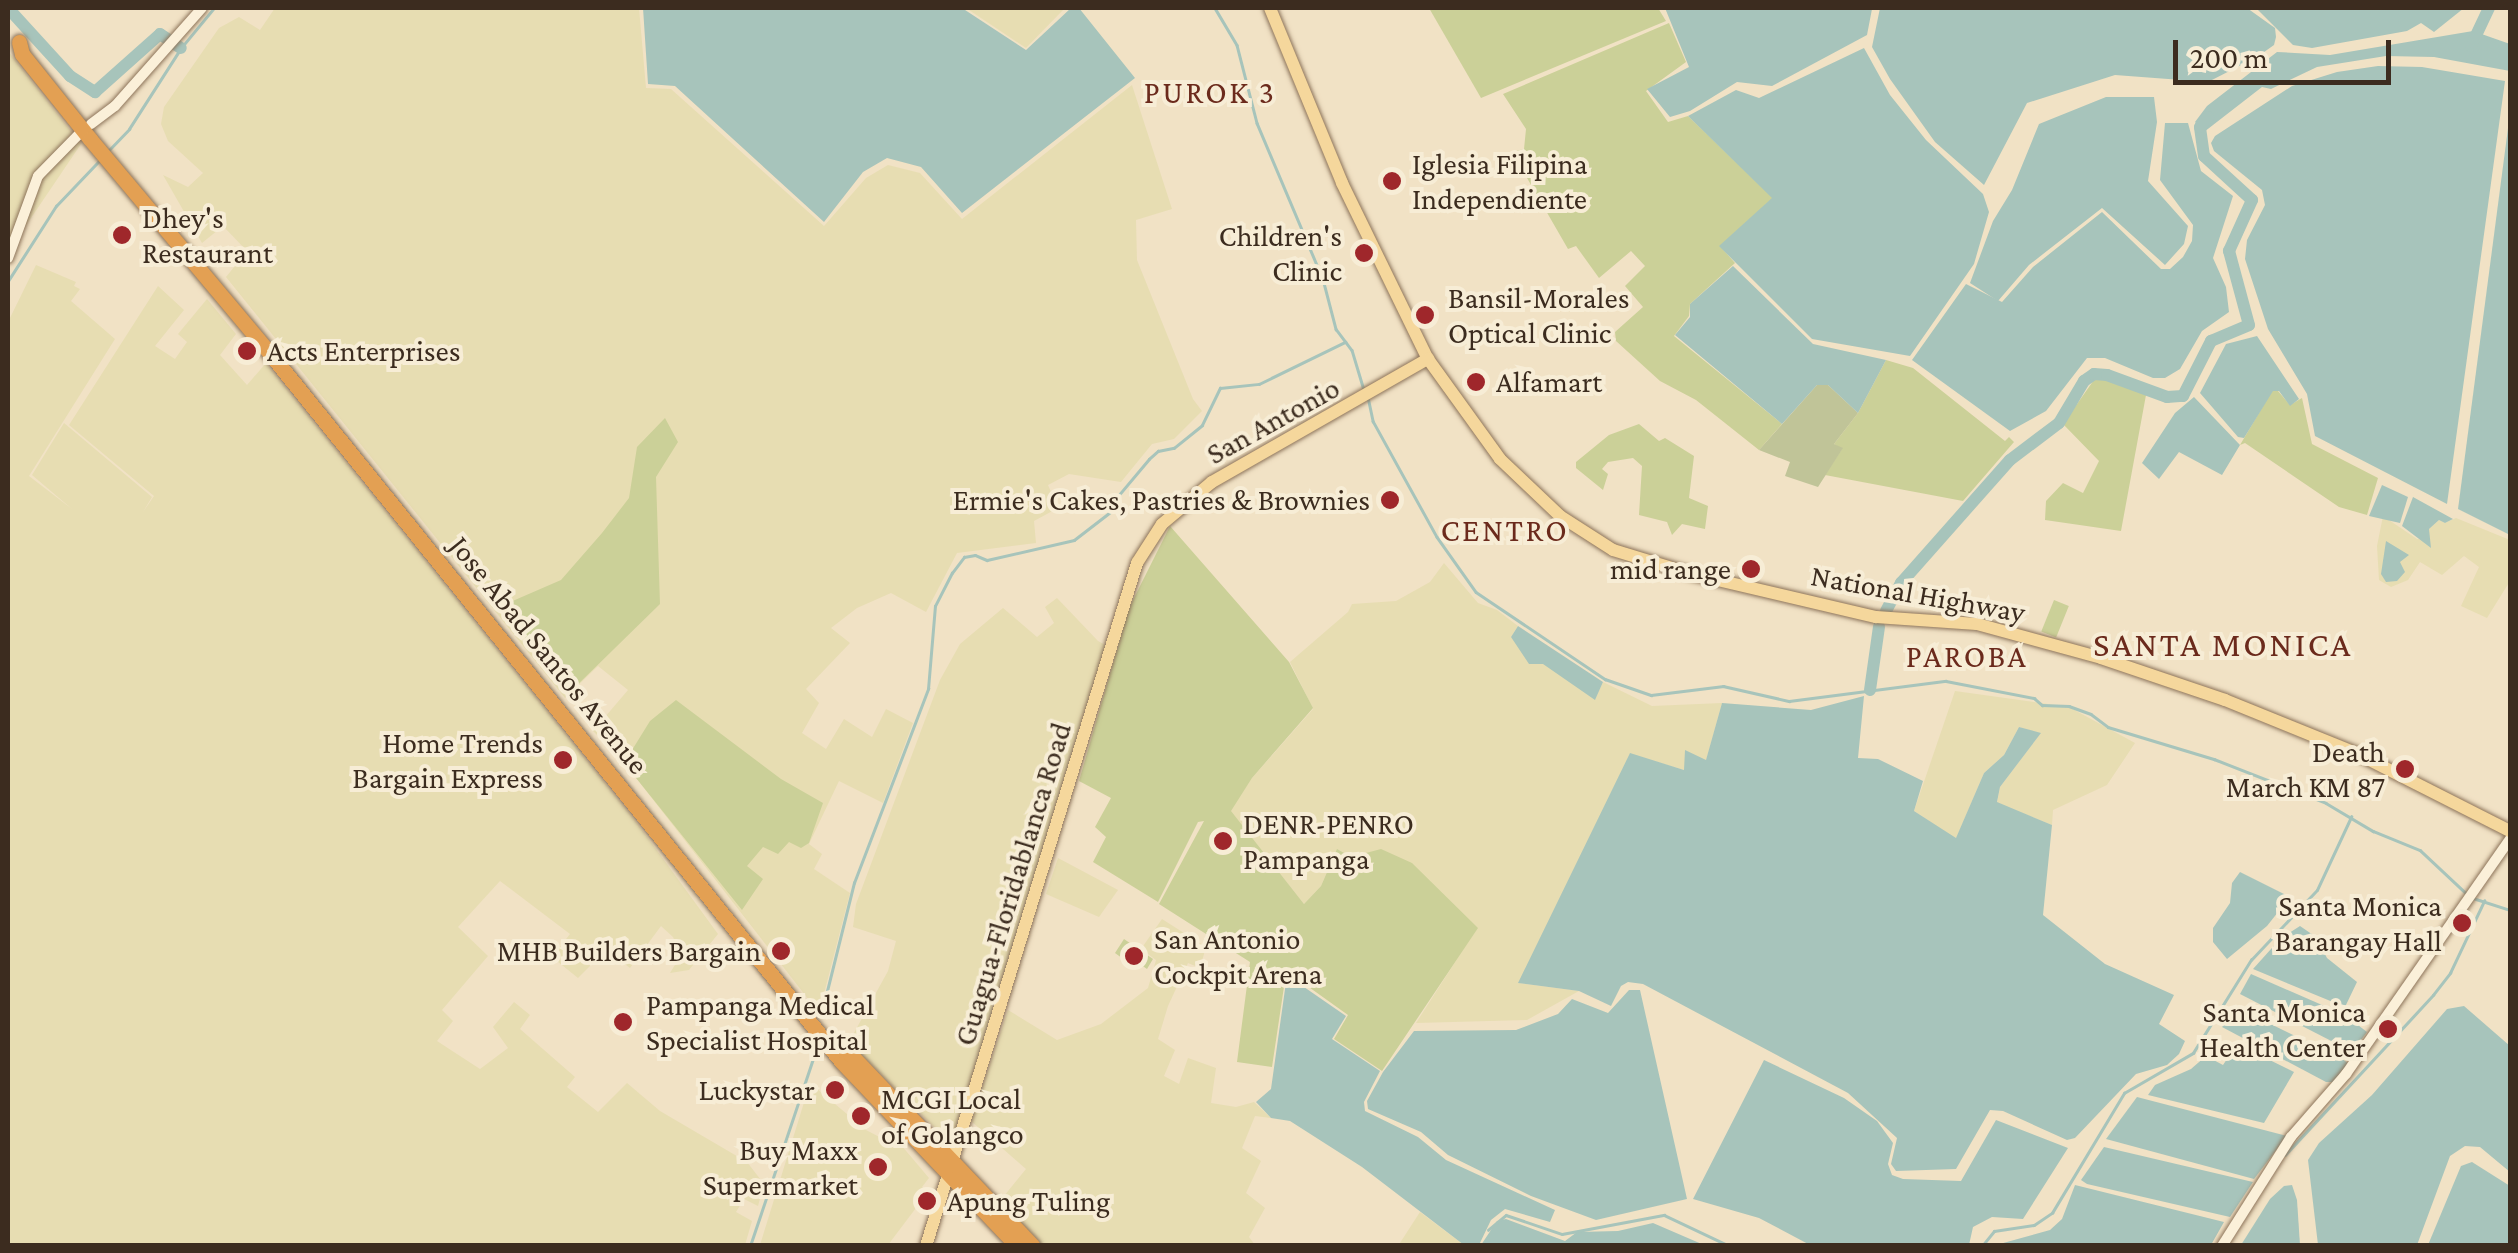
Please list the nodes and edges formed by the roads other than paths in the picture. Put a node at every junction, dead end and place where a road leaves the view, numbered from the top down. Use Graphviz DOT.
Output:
graph roads {
  1 [pos="202,8"];
  2 [pos="1270,8"];
  3 [pos="8,28"];
  4 [pos="90,131"];
  5 [pos="8,258"];
  6 [pos="1428,359"];
  7 [pos="1151,538"];
  8 [pos="2510,831"];
  9 [pos="2510,839"];
  10 [pos="949,1169"];
  11 [pos="926,1246"];
  12 [pos="1017,1246"];
  13 [pos="1033,1246"];
  14 [pos="2222,1246"];
  1 -- 4 [label="street"];
  2 -- 6 [label="main road, National Highway"];
  3 -- 4 [label="highway, Jose Abad Santos Avenue"];
  4 -- 5 [label="street"];
  4 -- 10 [label="highway, Jose Abad Santos Avenue"];
  6 -- 7 [label="main road, San Antonio"];
  6 -- 8 [label="main road, National Highway"];
  7 -- 10 [label="main road, Guagua-Floridablanca Road"];
  9 -- 14 [label="street"];
  10 -- 11 [label="main road, Guagua-Floridablanca Road"];
  10 -- 12 [label="highway, Jose Abad Santos Avenue"];
  10 -- 13 [label="highway, Jose Abad Santos Avenue"];
}
